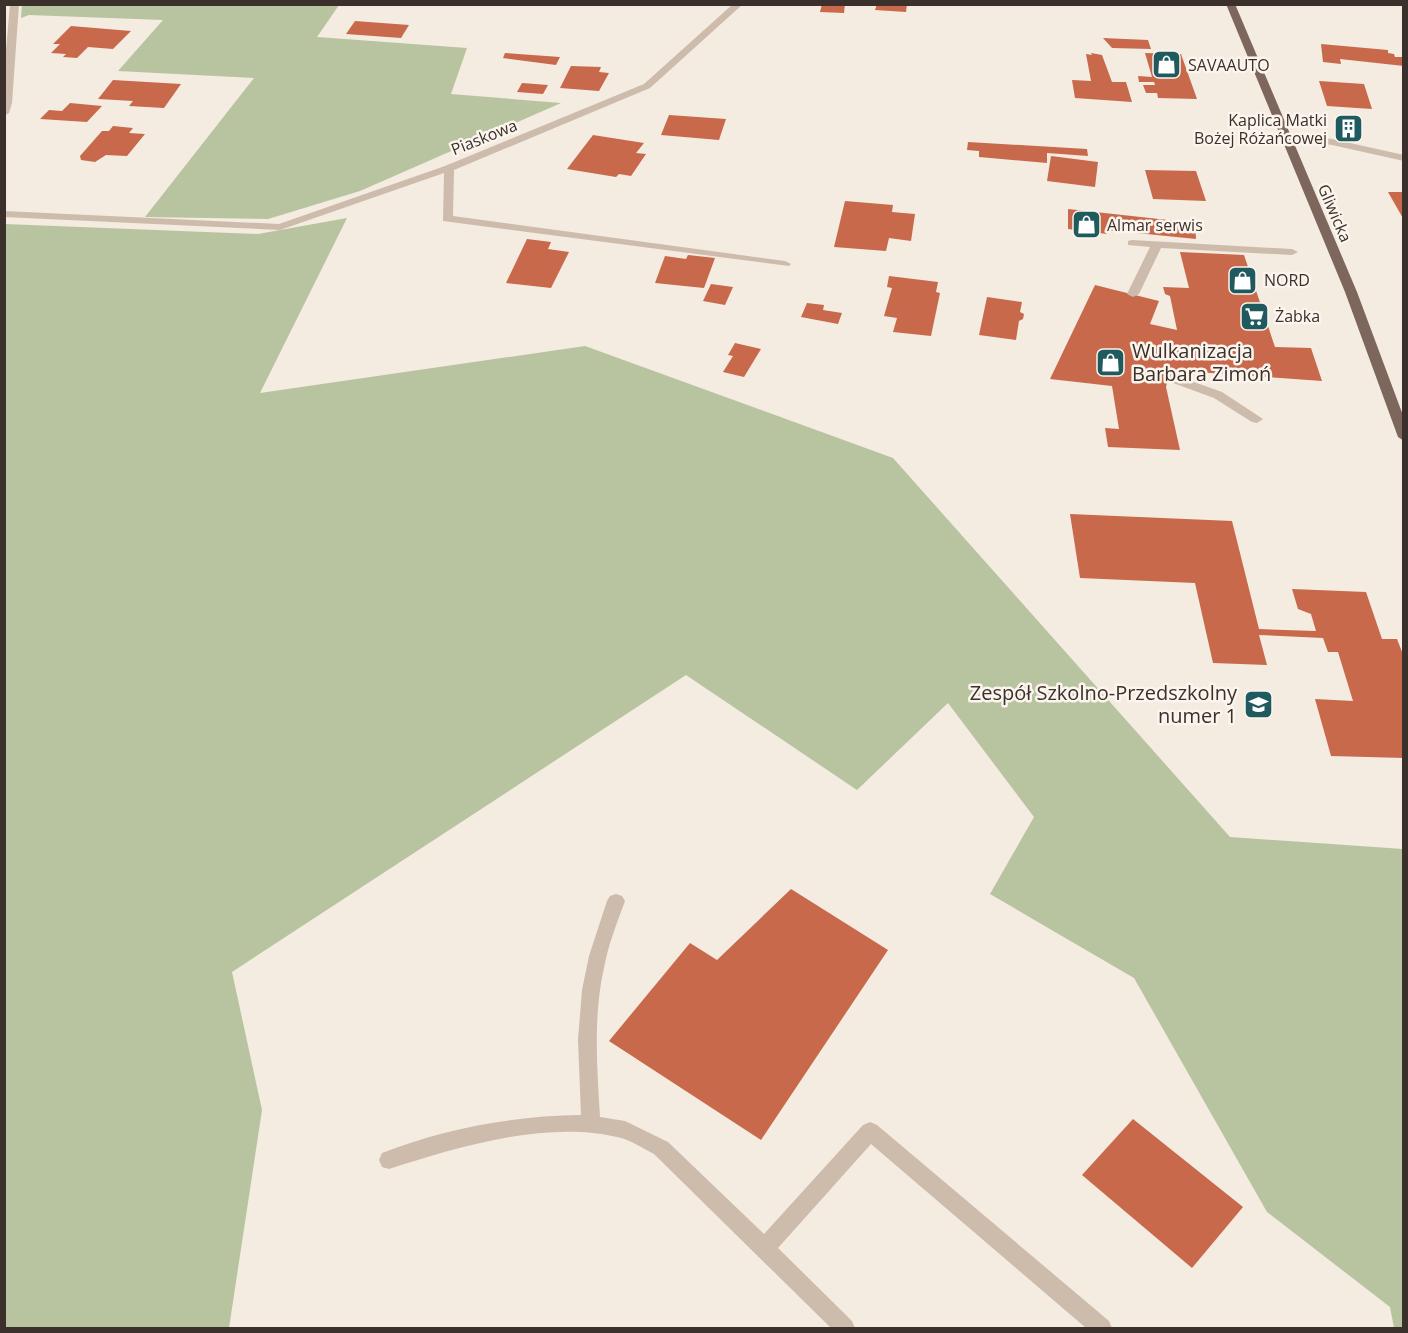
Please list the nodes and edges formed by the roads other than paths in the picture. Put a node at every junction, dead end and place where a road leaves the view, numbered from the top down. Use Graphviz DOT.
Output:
graph roads {
  1 [pos="15,4"];
  2 [pos="739,4"];
  3 [pos="1230,4"];
  4 [pos="4,113"];
  5 [pos="1285,136"];
  6 [pos="1404,158"];
  7 [pos="449,168"];
  8 [pos="4,214"];
  9 [pos="1132,243"];
  10 [pos="1157,245"];
  11 [pos="1292,252"];
  12 [pos="785,264"];
  13 [pos="1133,294"];
  14 [pos="1169,377"];
  15 [pos="1257,419"];
  16 [pos="1404,437"];
  17 [pos="616,901"];
  18 [pos="591,1124"];
  19 [pos="389,1161"];
  20 [pos="764,1249"];
  21 [pos="845,1329"];
  22 [pos="1102,1329"];
  1 -- 4 [label="street"];
  2 -- 7 [label="street, Piaskowa"];
  3 -- 5 [label="main road, Gliwicka"];
  5 -- 6 [label="street"];
  5 -- 16 [label="main road, Gliwicka"];
  7 -- 8 [label="street"];
  7 -- 12 [label="street, Piaskowa"];
  9 -- 10 [label="street"];
  10 -- 11 [label="street"];
  10 -- 13 [label="street"];
  14 -- 15 [label="street"];
  17 -- 18 [label="street"];
  18 -- 19 [label="street"];
  18 -- 20 [label="street"];
  20 -- 21 [label="street"];
  20 -- 22 [label="street"];
}
